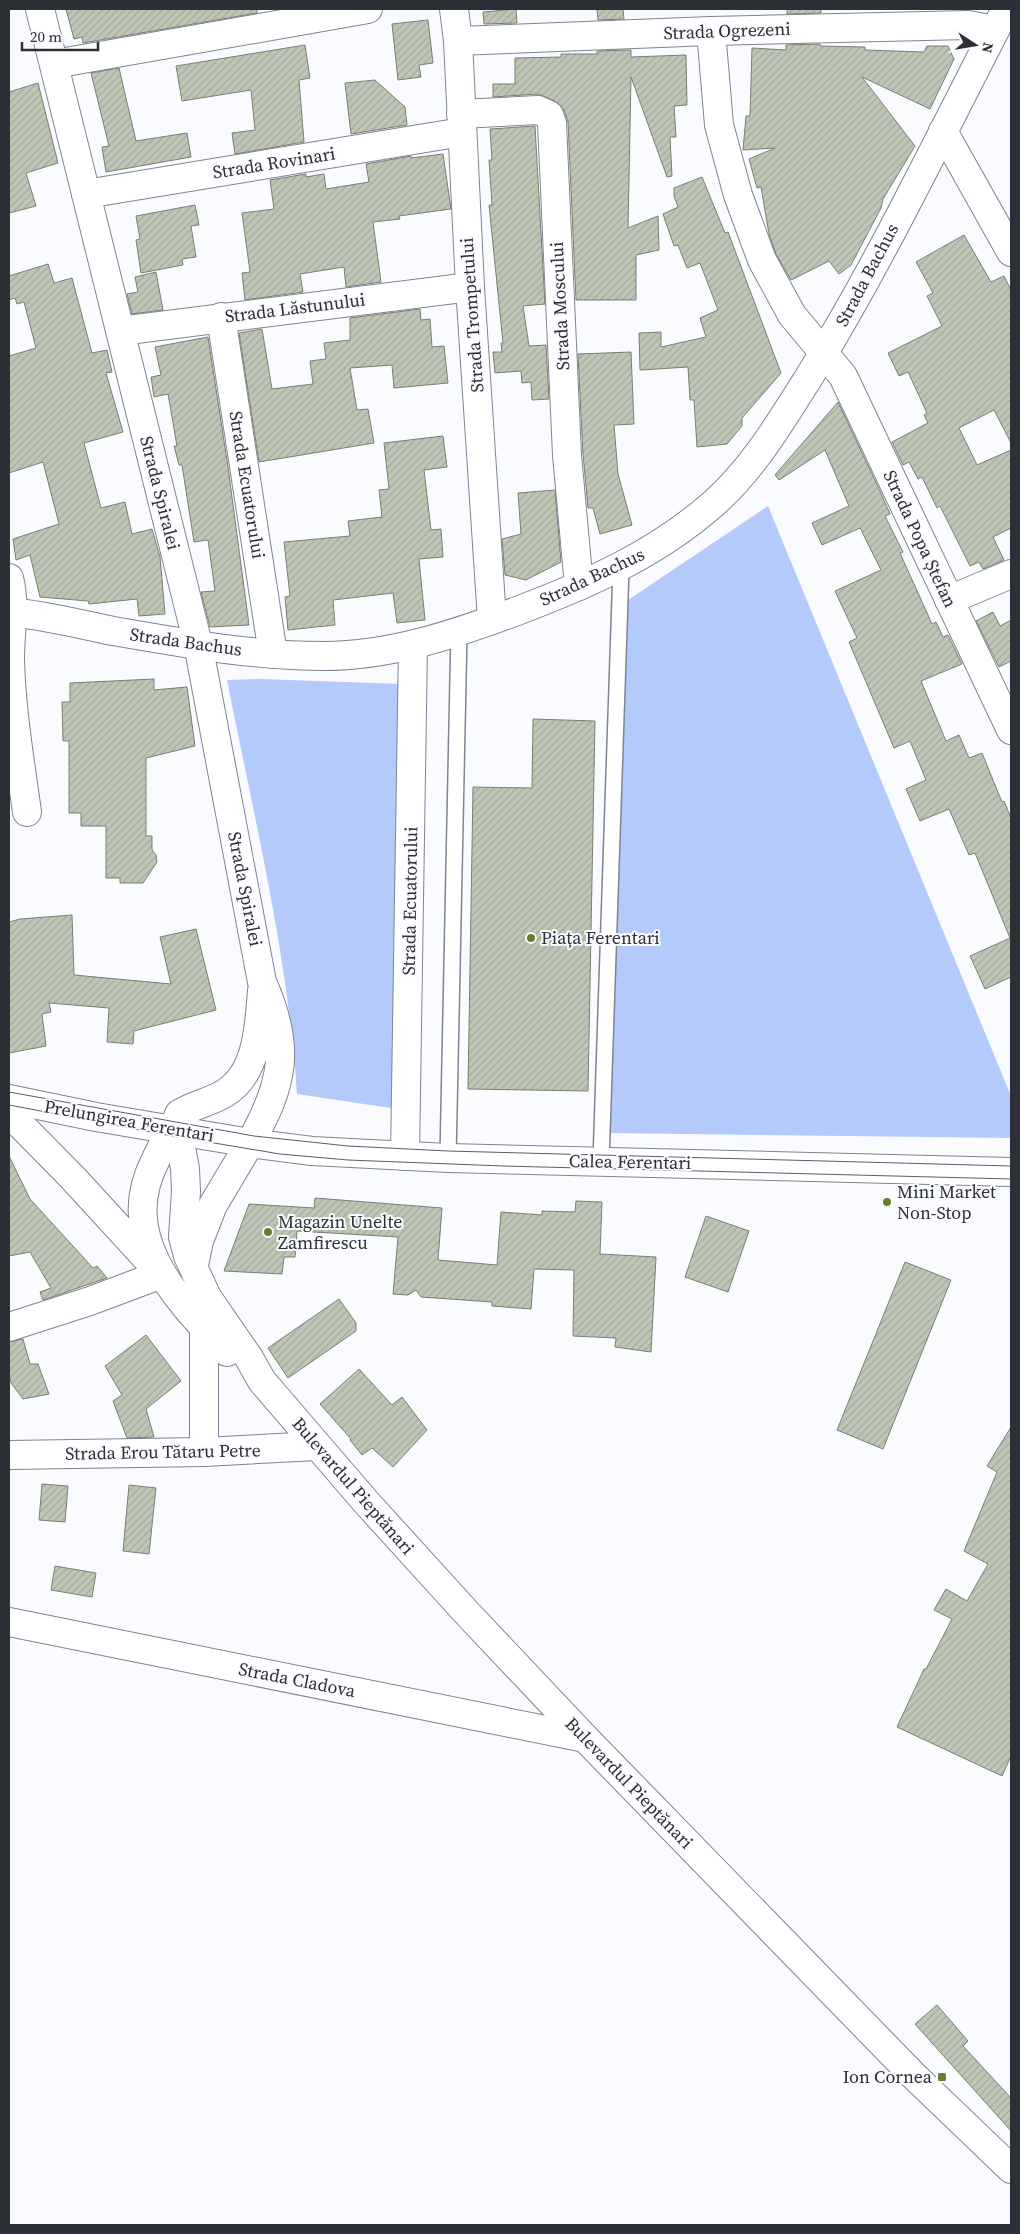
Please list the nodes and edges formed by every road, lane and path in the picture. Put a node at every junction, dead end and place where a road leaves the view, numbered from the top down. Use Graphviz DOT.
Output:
graph roads {
  1 [pos="40,9"];
  2 [pos="368,9"];
  3 [pos="454,9"];
  4 [pos="1001,20"];
  5 [pos="711,31"];
  6 [pos="458,41"];
  7 [pos="54,64"];
  8 [pos="462,123"];
  9 [pos="943,131"];
  10 [pos="86,194"];
  11 [pos="1011,252"];
  12 [pos="470,287"];
  13 [pos="221,317"];
  14 [pos="120,331"];
  15 [pos="824,352"];
  16 [pos="621,568"];
  17 [pos="1011,574"];
  18 [pos="9,578"];
  19 [pos="579,586"];
  20 [pos="948,600"];
  21 [pos="11,613"];
  22 [pos="492,620"];
  23 [pos="459,631"];
  24 [pos="198,644"];
  25 [pos="413,645"];
  26 [pos="273,654"];
  27 [pos="1011,730"];
  28 [pos="27,812"];
  29 [pos="262,982"];
  30 [pos="9,1099"];
  31 [pos="9,1113"];
  32 [pos="174,1129"];
  33 [pos="250,1143"];
  34 [pos="405,1156"];
  35 [pos="448,1158"];
  36 [pos="602,1161"];
  37 [pos="1011,1172"];
  38 [pos="193,1266"];
  39 [pos="162,1274"];
  40 [pos="9,1327"];
  41 [pos="204,1328"];
  42 [pos="262,1381"];
  43 [pos="317,1446"];
  44 [pos="204,1452"];
  45 [pos="9,1455"];
  46 [pos="9,1622"];
  47 [pos="585,1738"];
  48 [pos="1011,2169"];
  1 -- 7 [label="street, Strada Spiralei"];
  2 -- 7 [label="street"];
  3 -- 6 [label="street, Strada Trompetului"];
  4 -- 5 [label="street, Strada Ogrezeni"];
  4 -- 9 [label="street, Strada Bachus"];
  5 -- 6 [label="street, Strada Ogrezeni"];
  5 -- 15 [label="street, Strada Popa Ștefan"];
  6 -- 8 [label="street, Strada Trompetului"];
  7 -- 10 [label="street, Strada Spiralei"];
  8 -- 10 [label="street, Strada Rovinari"];
  8 -- 12 [label="street, Strada Trompetului"];
  8 -- 19 [label="street, Strada Moscului"];
  9 -- 11 [label="street"];
  9 -- 15 [label="street, Strada Bachus"];
  10 -- 14 [label="street, Strada Spiralei"];
  12 -- 13 [label="street, Strada Lăstunului"];
  12 -- 22 [label="street, Strada Trompetului"];
  13 -- 14 [label="street, Strada Lăstunului"];
  13 -- 26 [label="street, Strada Ecuatorului"];
  14 -- 24 [label="street, Strada Spiralei"];
  15 -- 16 [label="street, Strada Bachus"];
  15 -- 20 [label="street, Strada Popa Ștefan"];
  16 -- 19 [label="street, Strada Bachus"];
  16 -- 36 [label="lane"];
  17 -- 20 [label="street"];
  18 -- 21 [label="street"];
  19 -- 22 [label="street, Strada Bachus"];
  20 -- 27 [label="street, Strada Popa Ștefan"];
  21 -- 24 [label="street, Strada Bachus"];
  21 -- 28 [label="street"];
  22 -- 23 [label="street, Strada Bachus"];
  23 -- 25 [label="street, Strada Bachus"];
  23 -- 35 [label="lane"];
  24 -- 26 [label="street, Strada Bachus"];
  24 -- 29 [label="street, Strada Spiralei"];
  25 -- 26 [label="street, Strada Bachus"];
  25 -- 34 [label="street, Strada Ecuatorului"];
  29 -- 32 [label="street, Strada Spiralei"];
  29 -- 33 [label="street, Strada Spiralei"];
  30 -- 32 [label="street, Prelungirea Ferentari"];
  31 -- 39 [label="street"];
  32 -- 33 [label="street, Prelungirea Ferentari"];
  32 -- 38 [label="street, Bulevardul Pieptănari"];
  32 -- 39 [label="street, Bulevardul Pieptănari"];
  33 -- 34 [label="street, Calea Ferentari"];
  33 -- 38 [label="street"];
  34 -- 35 [label="street, Calea Ferentari"];
  35 -- 36 [label="street, Calea Ferentari"];
  36 -- 37 [label="street, Calea Ferentari"];
  38 -- 42 [label="street, Bulevardul Pieptănari"];
  39 -- 40 [label="street"];
  39 -- 41 [label="street, Bulevardul Pieptănari"];
  41 -- 42 [label="street, Bulevardul Pieptănari"];
  41 -- 44 [label="street"];
  42 -- 43 [label="street, Bulevardul Pieptănari"];
  43 -- 44 [label="street, Strada Erou Tătaru Petre"];
  43 -- 47 [label="street, Bulevardul Pieptănari"];
  44 -- 45 [label="street, Strada Erou Tătaru Petre"];
  46 -- 47 [label="street, Strada Cladova"];
  47 -- 48 [label="street, Bulevardul Pieptănari"];
}
